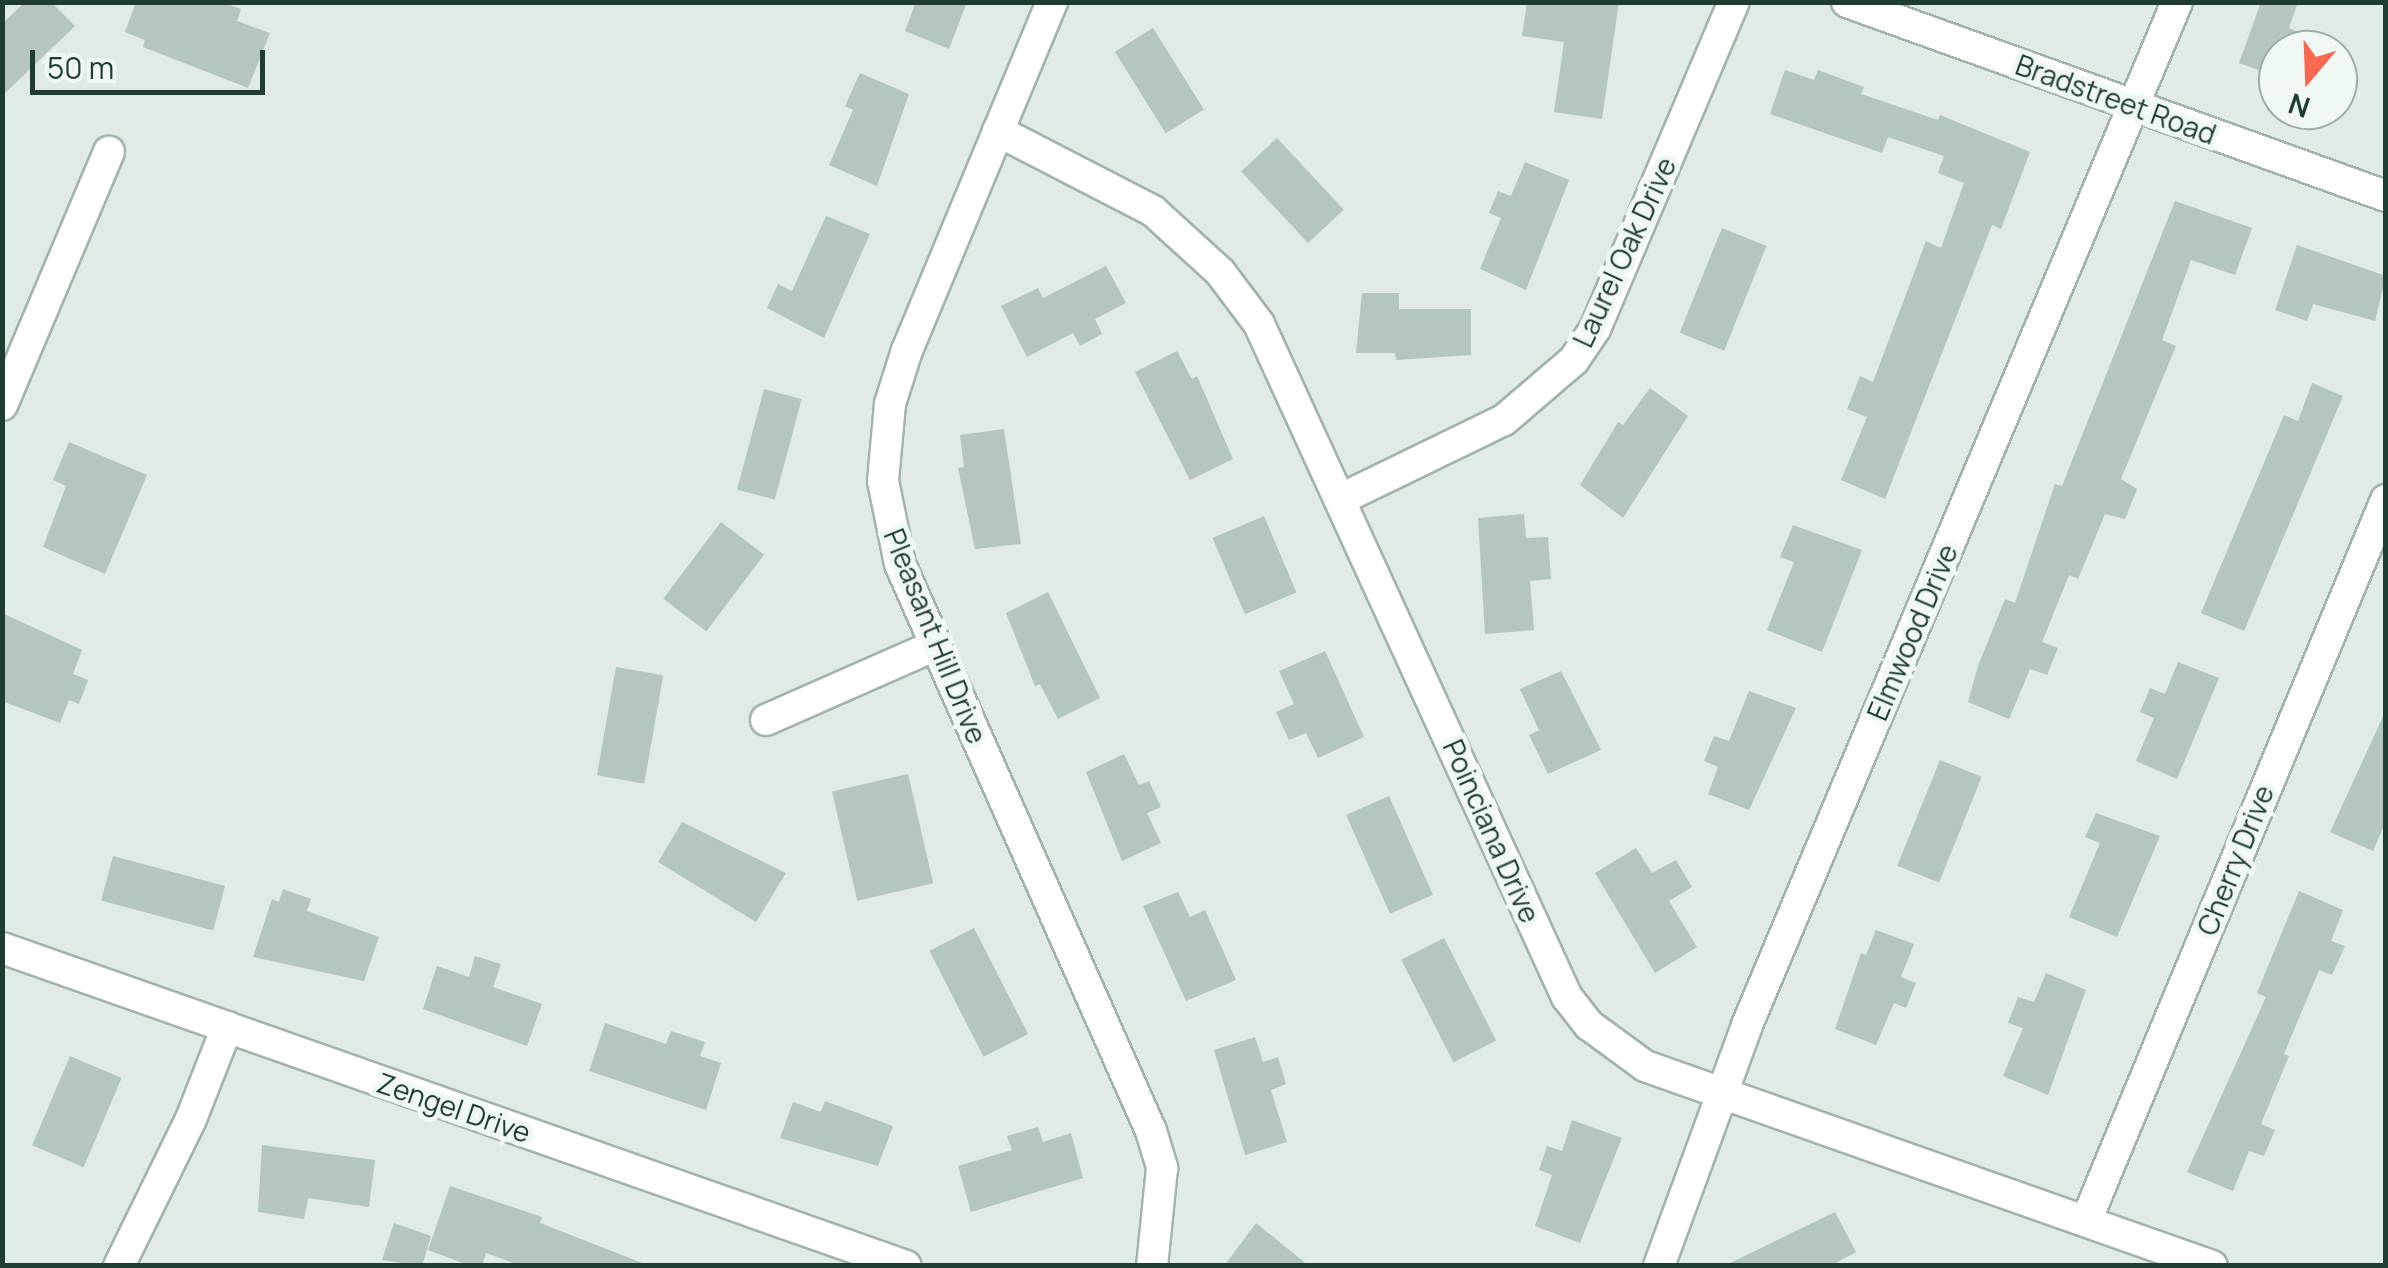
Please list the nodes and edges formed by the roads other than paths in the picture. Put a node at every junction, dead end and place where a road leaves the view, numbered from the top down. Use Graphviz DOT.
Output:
graph roads {
  1 [pos="1052,2"];
  2 [pos="1734,2"];
  3 [pos="1847,2"];
  4 [pos="2176,2"];
  5 [pos="2134,106"];
  6 [pos="998,131"];
  7 [pos="109,152"];
  8 [pos="2386,196"];
  9 [pos="2,405"];
  10 [pos="1341,499"];
  11 [pos="2386,500"];
  12 [pos="936,645"];
  13 [pos="766,720"];
  14 [pos="2,948"];
  15 [pos="226,1027"];
  16 [pos="1720,1094"];
  17 [pos="2086,1221"];
  18 [pos="119,1266"];
  19 [pos="906,1266"];
  20 [pos="1152,1266"];
  21 [pos="1659,1266"];
  22 [pos="2212,1266"];
  1 -- 6 [label="street, Pleasant Hill Drive"];
  2 -- 10 [label="street, Laurel Oak Drive"];
  3 -- 5 [label="street, Bradstreet Road"];
  4 -- 5 [label="street, Elmwood Drive"];
  5 -- 8 [label="street, Bradstreet Road"];
  5 -- 16 [label="street, Elmwood Drive"];
  6 -- 10 [label="street, Poinciana Drive"];
  6 -- 12 [label="street, Pleasant Hill Drive"];
  7 -- 9 [label="street"];
  10 -- 16 [label="street, Poinciana Drive"];
  11 -- 17 [label="street, Cherry Drive"];
  12 -- 13 [label="street"];
  12 -- 20 [label="street, Pleasant Hill Drive"];
  14 -- 15 [label="street, Zengel Drive"];
  15 -- 18 [label="street"];
  15 -- 19 [label="street, Zengel Drive"];
  16 -- 17 [label="street, Poinciana Drive"];
  16 -- 21 [label="street, Elmwood Drive"];
  17 -- 22 [label="street, Poinciana Drive"];
}
